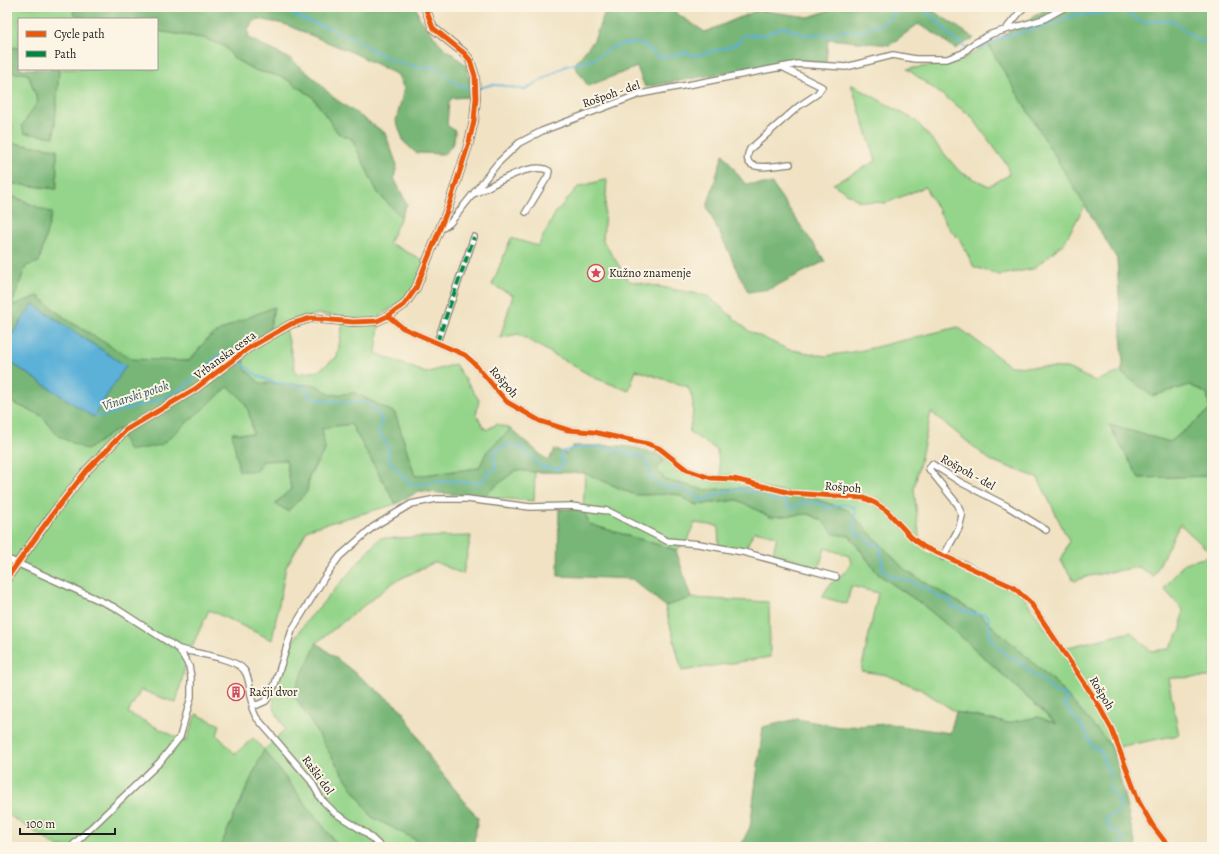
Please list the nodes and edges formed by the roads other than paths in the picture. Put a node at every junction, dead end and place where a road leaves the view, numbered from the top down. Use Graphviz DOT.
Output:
graph roads {
  1 [pos="425,7"];
  2 [pos="1024,7"];
  3 [pos="1065,7"];
  4 [pos="1006,29"];
  5 [pos="782,67"];
  6 [pos="790,164"];
  7 [pos="474,194"];
  8 [pos="526,212"];
  9 [pos="440,230"];
  10 [pos="474,236"];
  11 [pos="388,316"];
  12 [pos="436,342"];
  13 [pos="1046,530"];
  14 [pos="943,557"];
  15 [pos="14,561"];
  16 [pos="836,577"];
  17 [pos="7,578"];
  18 [pos="179,649"];
  19 [pos="253,703"];
  20 [pos="71,847"];
  21 [pos="381,847"];
  22 [pos="1169,847"];
  1 -- 9 [label="street, Vrbanska cesta"];
  2 -- 4 [label="street"];
  3 -- 4 [label="street"];
  4 -- 5 [label="street, Rošpoh - del"];
  5 -- 6 [label="street"];
  5 -- 7 [label="street, Rošpoh - del"];
  7 -- 8 [label="street, Rošpoh - del"];
  7 -- 9 [label="street, Rošpoh - del"];
  9 -- 11 [label="street, Vrbanska cesta"];
  10 -- 12 [label="street"];
  11 -- 12 [label="street, Rošpoh"];
  11 -- 15 [label="street, Vrbanska cesta"];
  12 -- 14 [label="street, Rošpoh"];
  13 -- 14 [label="street, Rošpoh - del"];
  14 -- 22 [label="street, Rošpoh"];
  15 -- 17 [label="street, Vrbanska cesta"];
  15 -- 18 [label="street"];
  16 -- 19 [label="street"];
  18 -- 19 [label="street, Raški dol"];
  18 -- 20 [label="street"];
  19 -- 21 [label="street, Raški dol"];
}
